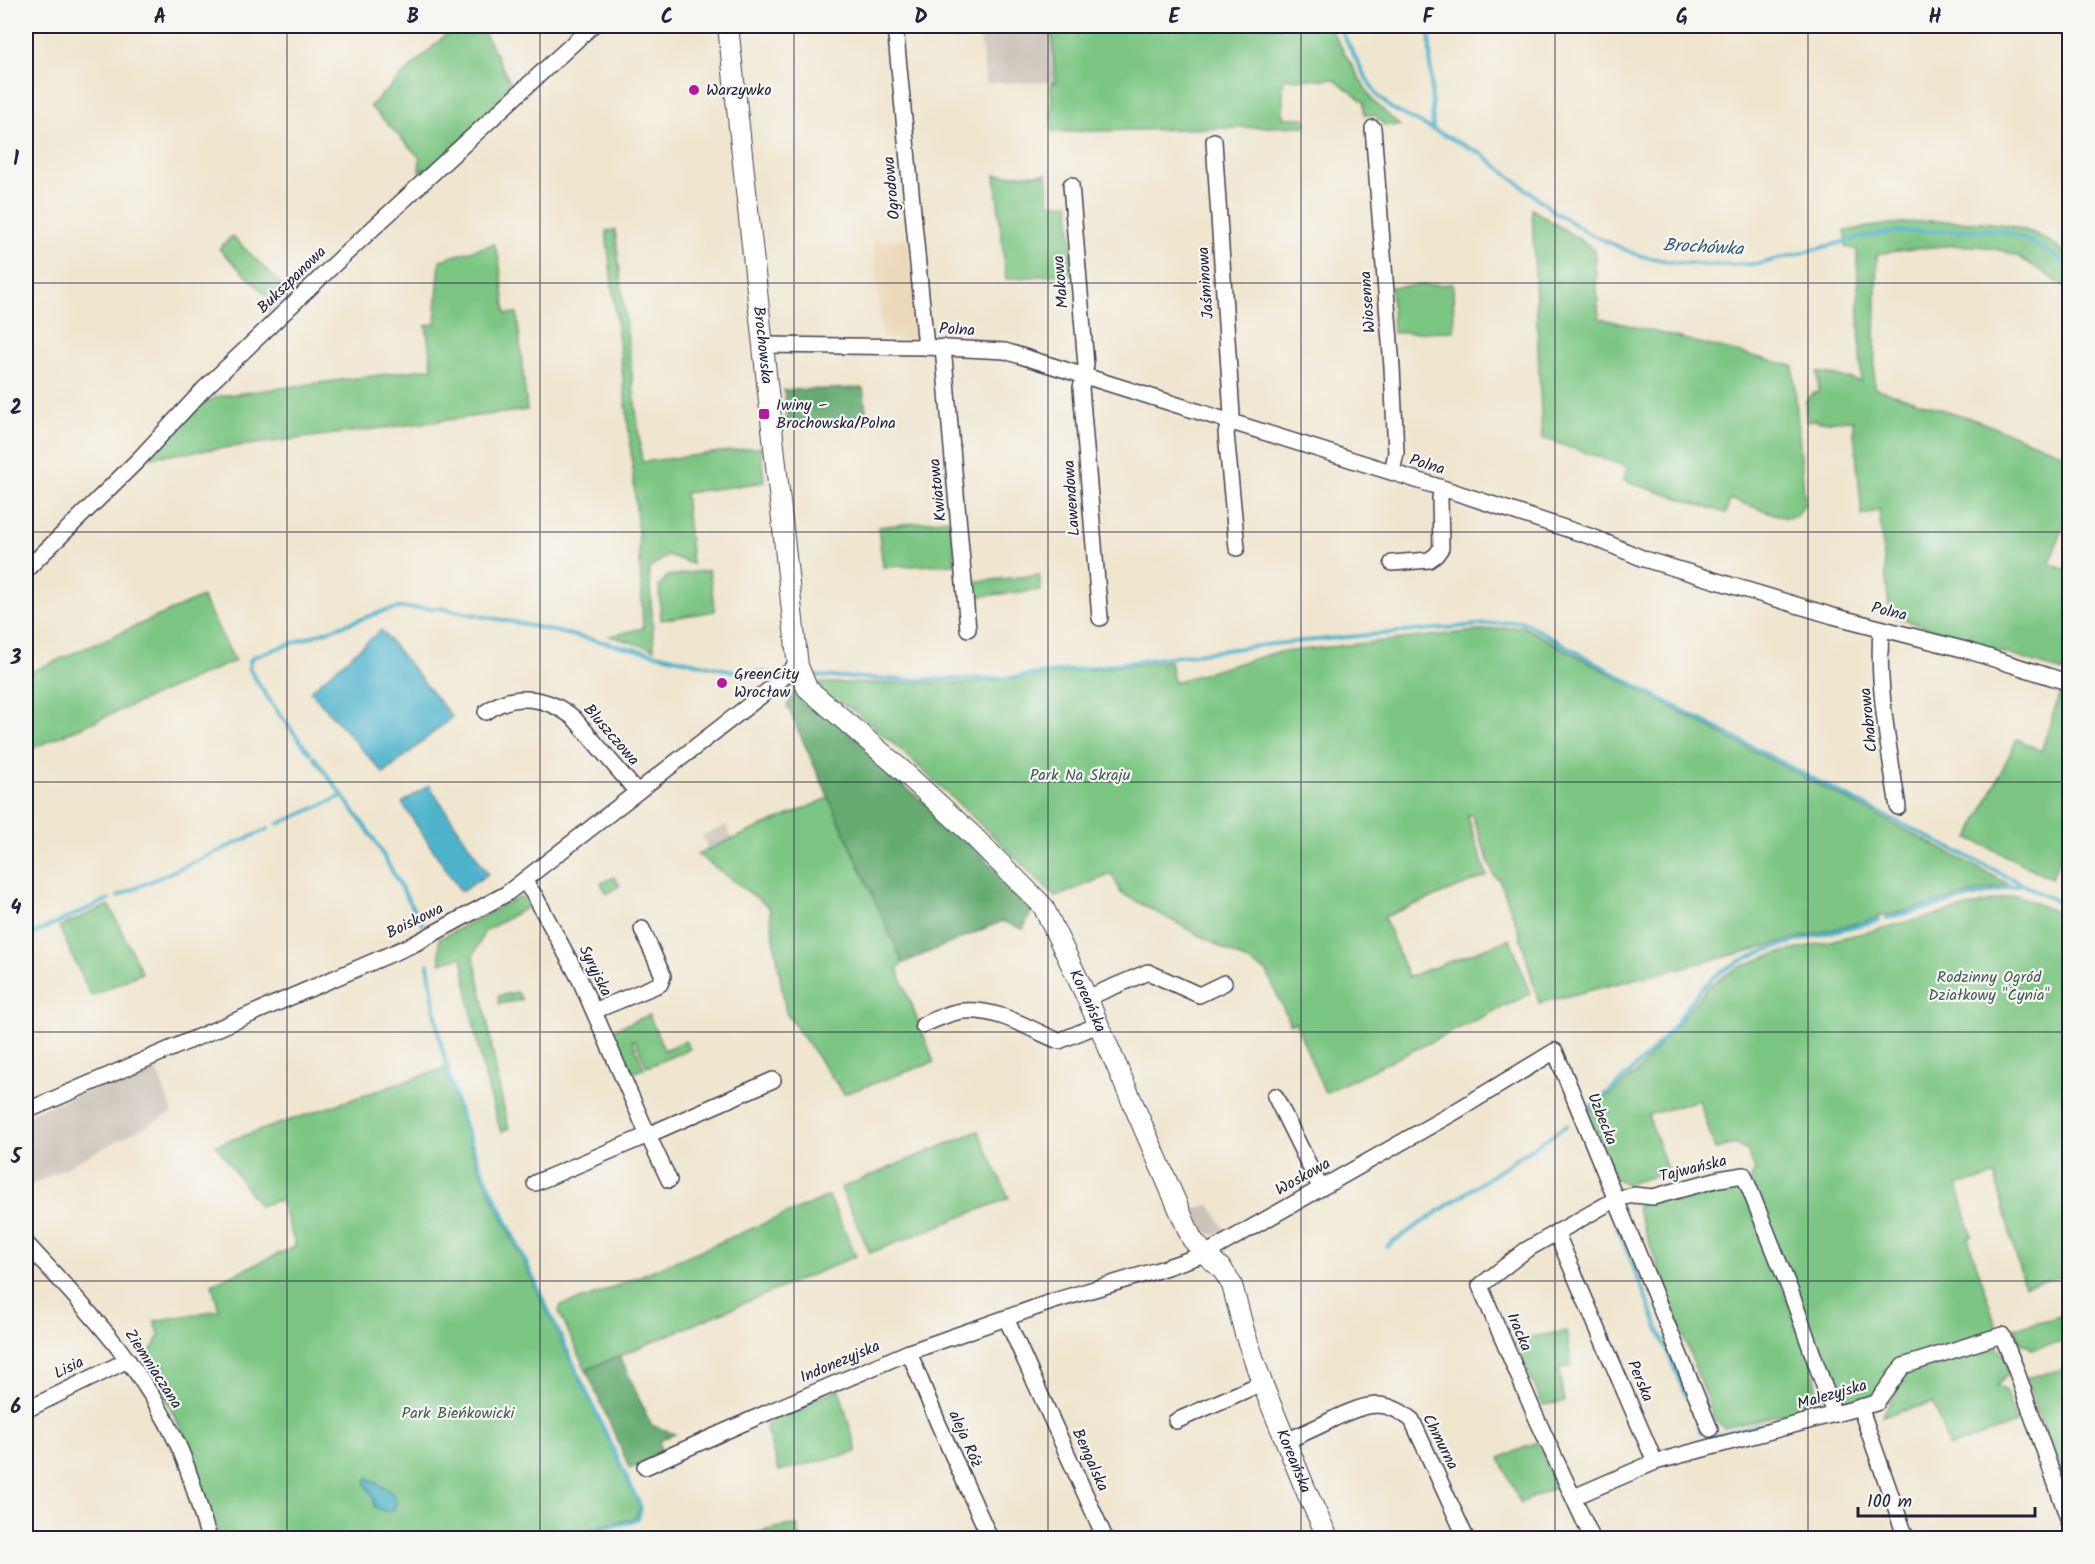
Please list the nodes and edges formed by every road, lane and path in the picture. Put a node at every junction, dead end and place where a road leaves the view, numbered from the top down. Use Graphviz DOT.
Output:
graph roads {
  1 [pos="591,26"];
  2 [pos="728,26"];
  3 [pos="895,26"];
  4 [pos="1373,128"];
  5 [pos="1214,141"];
  6 [pos="1071,185"];
  7 [pos="764,345"];
  8 [pos="926,347"];
  9 [pos="943,347"];
  10 [pos="1084,376"];
  11 [pos="1229,423"];
  12 [pos="1392,472"];
  13 [pos="1442,488"];
  14 [pos="1237,548"];
  15 [pos="1392,563"];
  16 [pos="26,570"];
  17 [pos="1100,618"];
  18 [pos="1881,628"];
  19 [pos="968,629"];
  20 [pos="798,666"];
  21 [pos="2070,683"];
  22 [pos="807,688"];
  23 [pos="486,712"];
  24 [pos="642,789"];
  25 [pos="1898,807"];
  26 [pos="524,881"];
  27 [pos="642,929"];
  28 [pos="1224,983"];
  29 [pos="1087,998"];
  30 [pos="594,1011"];
  31 [pos="923,1025"];
  32 [pos="1098,1025"];
  33 [pos="1555,1052"];
  34 [pos="773,1080"];
  35 [pos="1275,1096"];
  36 [pos="26,1111"];
  37 [pos="648,1135"];
  38 [pos="669,1180"];
  39 [pos="535,1183"];
  40 [pos="1320,1187"];
  41 [pos="1616,1199"];
  42 [pos="1556,1232"];
  43 [pos="26,1243"];
  44 [pos="1204,1254"];
  45 [pos="1054,1301"];
  46 [pos="1006,1318"];
  47 [pos="909,1352"];
  48 [pos="129,1360"];
  49 [pos="1262,1383"];
  50 [pos="1860,1407"];
  51 [pos="26,1410"];
  52 [pos="1833,1414"];
  53 [pos="1176,1420"];
  54 [pos="1710,1429"];
  55 [pos="1286,1441"];
  56 [pos="1655,1462"];
  57 [pos="645,1467"];
  58 [pos="1574,1497"];
  59 [pos="2070,1524"];
  60 [pos="209,1539"];
  61 [pos="990,1539"];
  62 [pos="1105,1539"];
  63 [pos="1328,1539"];
  64 [pos="1466,1539"];
  65 [pos="1592,1539"];
  66 [pos="1906,1539"];
  1 -- 16 [label="street, Bukszpanowa"];
  2 -- 7 [label="street, Brochowska"];
  3 -- 8 [label="street, Ogrodowa"];
  4 -- 12 [label="street, Wiosenna"];
  5 -- 11 [label="street, Jaśminowa"];
  6 -- 10 [label="street, Makowa"];
  7 -- 8 [label="street, Polna"];
  7 -- 20 [label="street, Brochowska"];
  8 -- 9 [label="street, Polna"];
  9 -- 10 [label="street, Polna"];
  9 -- 19 [label="street, Kwiatowa"];
  10 -- 11 [label="street, Polna"];
  10 -- 17 [label="street, Lawendowa"];
  11 -- 12 [label="street, Polna"];
  11 -- 14 [label="street, Jaśminowa"];
  12 -- 13 [label="street, Polna"];
  13 -- 15 [label="street"];
  13 -- 18 [label="street, Polna"];
  18 -- 21 [label="street, Polna"];
  18 -- 25 [label="street, Chabrowa"];
  20 -- 22 [label="street, Brochowska"];
  20 -- 24 [label="street, Boiskowa"];
  22 -- 29 [label="street, Koreańska"];
  23 -- 24 [label="street, Bluszczowa"];
  24 -- 26 [label="street, Boiskowa"];
  26 -- 30 [label="street, Syryjska"];
  26 -- 36 [label="street, Boiskowa"];
  27 -- 30 [label="street"];
  28 -- 29 [label="street"];
  29 -- 32 [label="street, Koreańska"];
  30 -- 37 [label="street, Syryjska"];
  31 -- 32 [label="street"];
  32 -- 44 [label="street, Koreańska"];
  33 -- 40 [label="street, Woskowa"];
  33 -- 41 [label="street, Uzbecka"];
  34 -- 37 [label="street"];
  35 -- 40 [label="street"];
  37 -- 38 [label="street, Syryjska"];
  37 -- 39 [label="street"];
  40 -- 44 [label="street, Woskowa"];
  41 -- 42 [label="street, Iracka"];
  41 -- 52 [label="street, Tajwańska"];
  41 -- 54 [label="street, Uzbecka"];
  42 -- 56 [label="street, Perska"];
  42 -- 58 [label="street, Iracka"];
  43 -- 48 [label="street, Ziemniaczana"];
  44 -- 45 [label="street, Woskowa"];
  44 -- 49 [label="street, Koreańska"];
  45 -- 46 [label="street, Indonezyjska"];
  46 -- 47 [label="street, Indonezyjska"];
  46 -- 62 [label="street, Bengalska"];
  47 -- 57 [label="street, Indonezyjska"];
  47 -- 61 [label="street, aleja Róż"];
  48 -- 51 [label="street, Lisia"];
  48 -- 60 [label="street, Ziemniaczana"];
  49 -- 53 [label="street"];
  49 -- 55 [label="street, Koreańska"];
  50 -- 52 [label="street, Malezyjska"];
  50 -- 59 [label="street, Malezyjska"];
  50 -- 66 [label="street"];
  52 -- 56 [label="street, Malezyjska"];
  55 -- 63 [label="street, Koreańska"];
  55 -- 64 [label="street, Chmurna"];
  56 -- 58 [label="street"];
  58 -- 65 [label="street, Iracka"];
}
